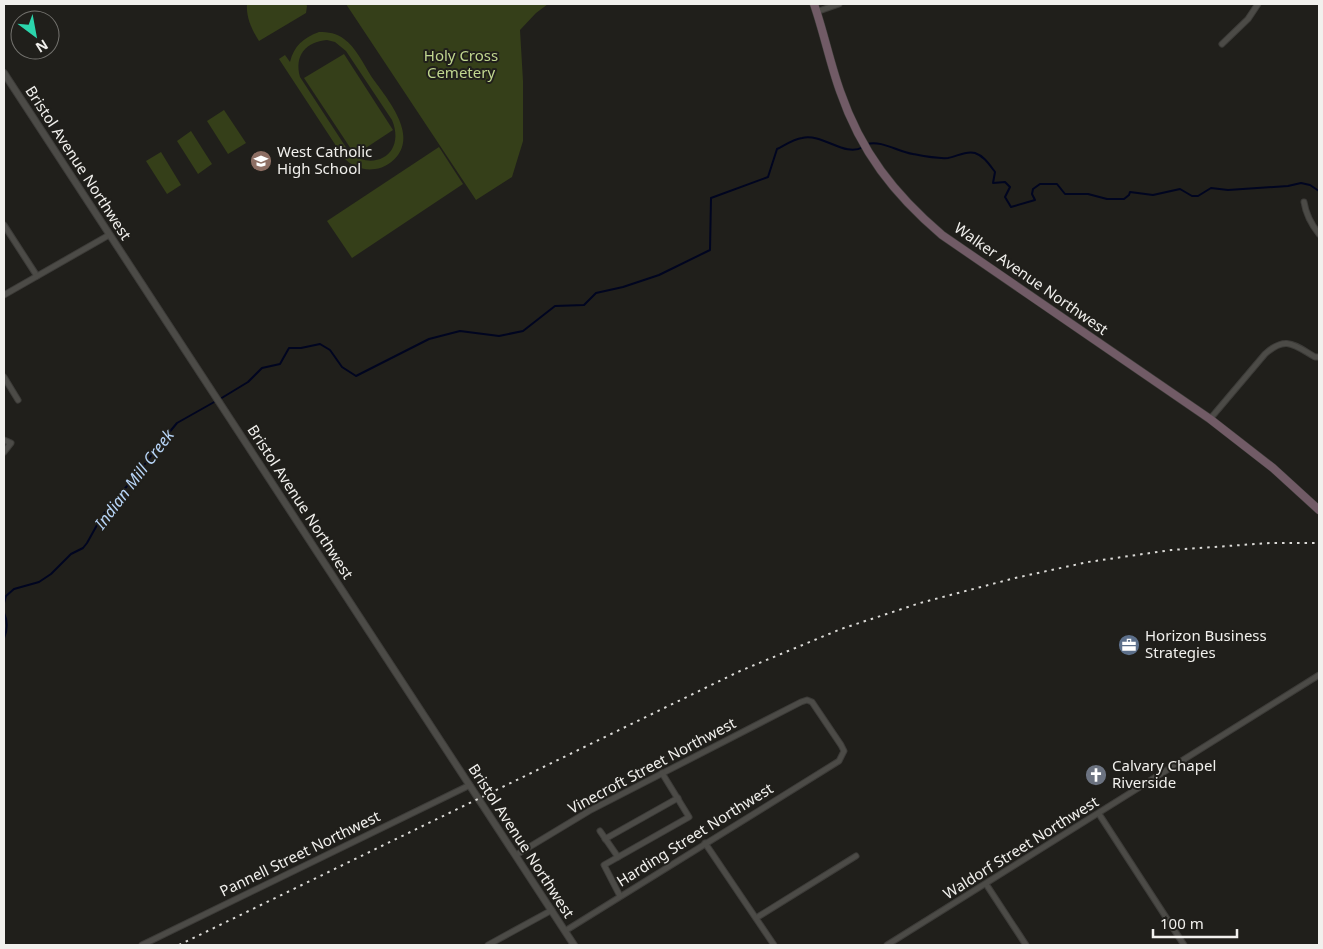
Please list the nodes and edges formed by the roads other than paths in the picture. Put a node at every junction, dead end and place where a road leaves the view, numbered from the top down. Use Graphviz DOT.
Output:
graph roads {
  1 [pos="814,4"];
  2 [pos="839,4"];
  3 [pos="1258,4"];
  4 [pos="816,12"];
  5 [pos="1222,44"];
  6 [pos="4,73"];
  7 [pos="1304,202"];
  8 [pos="4,225"];
  9 [pos="1319,234"];
  10 [pos="109,235"];
  11 [pos="37,276"];
  12 [pos="4,295"];
  13 [pos="1319,356"];
  14 [pos="4,378"];
  15 [pos="18,400"];
  16 [pos="1210,418"];
  17 [pos="4,440"];
  18 [pos="4,452"];
  19 [pos="1319,510"];
  20 [pos="1319,675"];
  21 [pos="839,761"];
  22 [pos="662,773"];
  23 [pos="470,785"];
  24 [pos="678,798"];
  25 [pos="1099,814"];
  26 [pos="600,831"];
  27 [pos="605,839"];
  28 [pos="705,843"];
  29 [pos="516,855"];
  30 [pos="856,856"];
  31 [pos="618,857"];
  32 [pos="986,884"];
  33 [pos="620,896"];
  34 [pos="552,910"];
  35 [pos="756,918"];
  36 [pos="565,931"];
  37 [pos="142,945"];
  38 [pos="488,945"];
  39 [pos="574,945"];
  40 [pos="774,945"];
  41 [pos="887,945"];
  42 [pos="1026,945"];
  43 [pos="1184,945"];
  1 -- 4 [label="main road, Walker Avenue Northwest"];
  2 -- 4 [label="street"];
  3 -- 5 [label="street"];
  4 -- 16 [label="main road, Walker Avenue Northwest"];
  6 -- 10 [label="street, Bristol Avenue Northwest"];
  7 -- 9 [label="street"];
  8 -- 11 [label="street"];
  10 -- 11 [label="street"];
  10 -- 23 [label="street, Bristol Avenue Northwest"];
  11 -- 12 [label="street"];
  13 -- 16 [label="street"];
  14 -- 15 [label="street"];
  16 -- 19 [label="main road, Walker Avenue Northwest"];
  17 -- 18 [label="street"];
  20 -- 25 [label="street, Waldorf Street Northwest"];
  21 -- 22 [label="street, Vinecroft Street Northwest"];
  21 -- 28 [label="street, Harding Street Northwest"];
  22 -- 24 [label="street"];
  22 -- 29 [label="street, Vinecroft Street Northwest"];
  23 -- 29 [label="street, Bristol Avenue Northwest"];
  23 -- 37 [label="street, Pannell Street Northwest"];
  24 -- 27 [label="street"];
  24 -- 31 [label="street"];
  25 -- 32 [label="street, Waldorf Street Northwest"];
  25 -- 43 [label="street"];
  26 -- 27 [label="street"];
  27 -- 31 [label="street"];
  28 -- 33 [label="street, Harding Street Northwest"];
  28 -- 35 [label="street"];
  29 -- 34 [label="street, Bristol Avenue Northwest"];
  30 -- 35 [label="street"];
  31 -- 33 [label="street"];
  32 -- 41 [label="street, Waldorf Street Northwest"];
  32 -- 42 [label="street"];
  33 -- 36 [label="street, Harding Street Northwest"];
  34 -- 36 [label="street, Bristol Avenue Northwest"];
  34 -- 38 [label="street"];
  35 -- 40 [label="street"];
  36 -- 39 [label="street, Bristol Avenue Northwest"];
}
